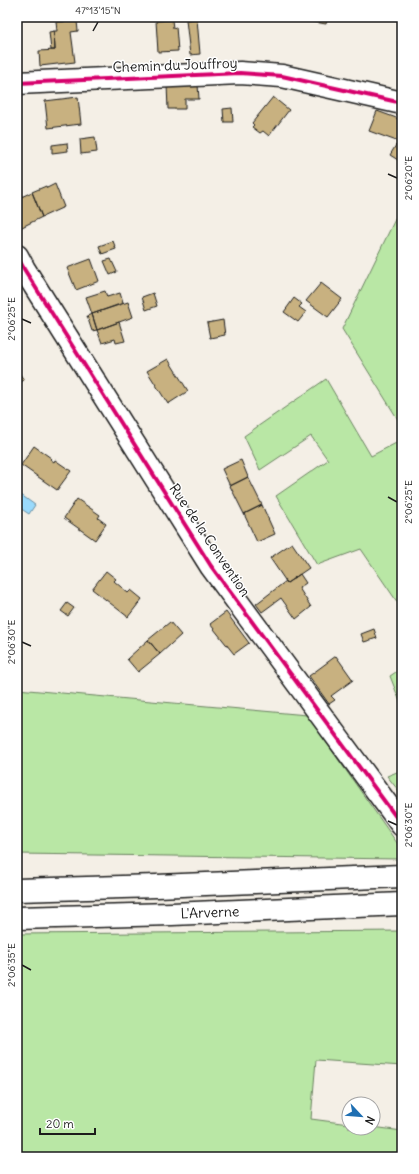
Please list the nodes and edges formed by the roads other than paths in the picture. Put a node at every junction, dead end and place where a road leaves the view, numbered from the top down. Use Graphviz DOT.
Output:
graph roads {
  1 [pos="17,83"];
  2 [pos="402,103"];
  3 [pos="17,256"];
  4 [pos="400,822"];
  5 [pos="402,876"];
  6 [pos="17,890"];
  7 [pos="402,904"];
  8 [pos="17,918"];
  1 -- 2 [label="main road, Chemin du Jouffroy"];
  3 -- 4 [label="main road, Rue de la Convention"];
  5 -- 6 [label="main road, L'Arverne"];
  7 -- 8 [label="main road, L'Arverne"];
}
